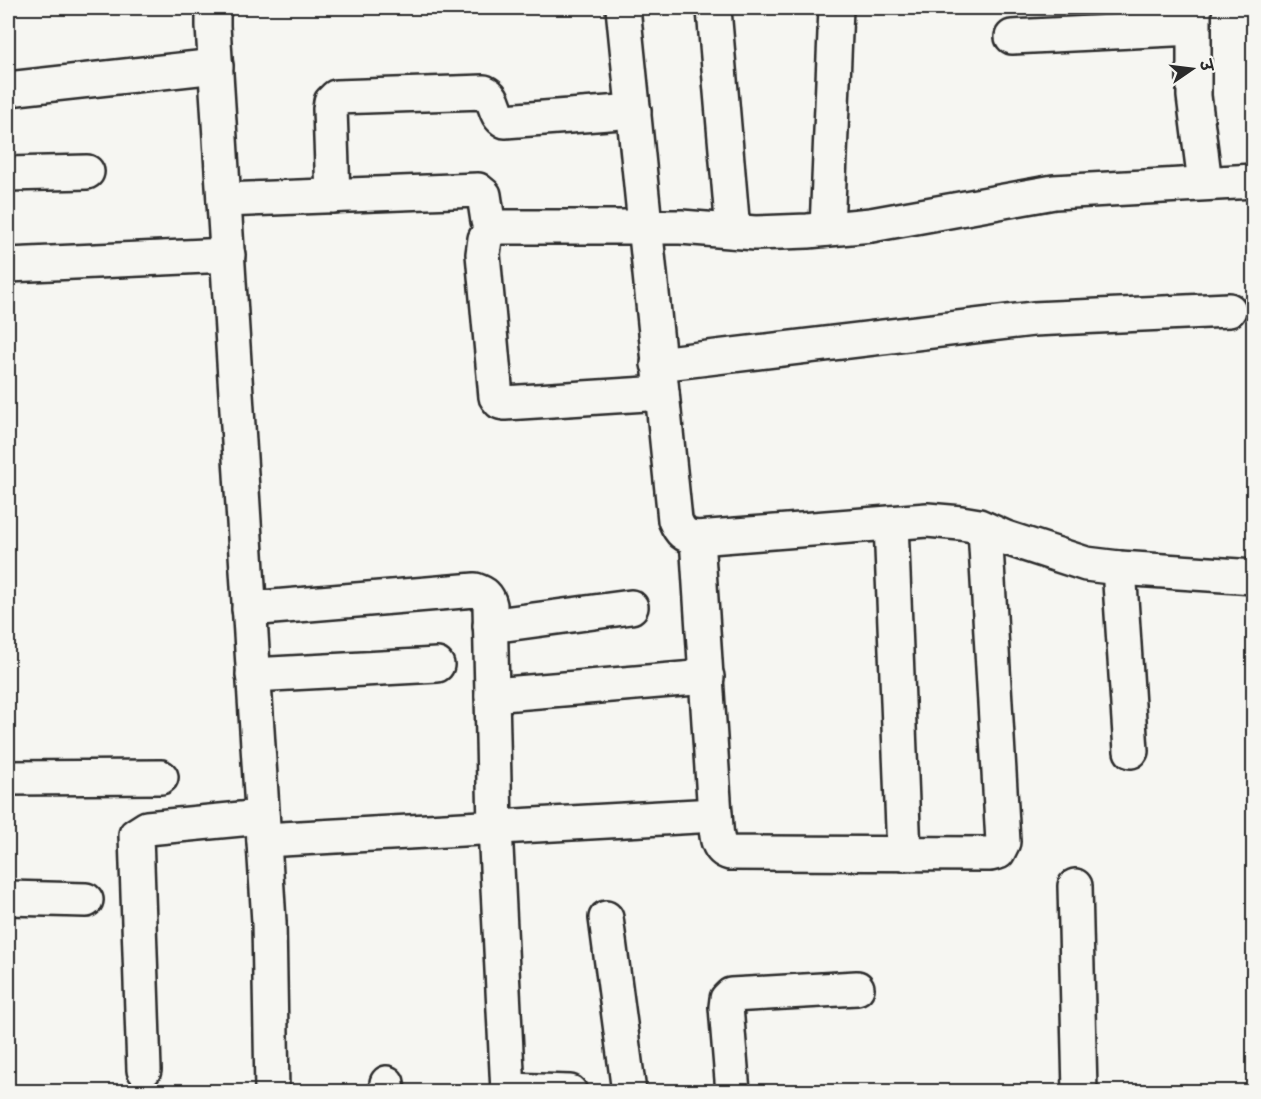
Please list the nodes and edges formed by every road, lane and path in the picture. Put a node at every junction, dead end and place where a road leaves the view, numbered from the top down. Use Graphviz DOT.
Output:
graph roads {
  1 [pos="215,8"];
  2 [pos="623,8"];
  3 [pos="836,8"];
  4 [pos="714,10"];
  5 [pos="1193,18"];
  6 [pos="1012,37"];
  7 [pos="216,66"];
  8 [pos="8,89"];
  9 [pos="634,111"];
  10 [pos="87,172"];
  11 [pos="8,174"];
  12 [pos="1254,181"];
  13 [pos="1205,183"];
  14 [pos="333,196"];
  15 [pos="224,200"];
  16 [pos="492,227"];
  17 [pos="647,228"];
  18 [pos="827,229"];
  19 [pos="733,231"];
  20 [pos="228,255"];
  21 [pos="8,265"];
  22 [pos="1229,310"];
  23 [pos="660,379"];
  24 [pos="891,523"];
  25 [pos="985,529"];
  26 [pos="697,538"];
  27 [pos="1119,568"];
  28 [pos="1254,577"];
  29 [pos="630,607"];
  30 [pos="249,609"];
  31 [pos="490,626"];
  32 [pos="437,665"];
  33 [pos="254,675"];
  34 [pos="707,677"];
  35 [pos="492,695"];
  36 [pos="1131,751"];
  37 [pos="161,777"];
  38 [pos="8,778"];
  39 [pos="715,815"];
  40 [pos="495,827"];
  41 [pos="263,829"];
  42 [pos="904,854"];
  43 [pos="1075,886"];
  44 [pos="8,898"];
  45 [pos="86,900"];
  46 [pos="606,918"];
  47 [pos="857,988"];
  48 [pos="144,1070"];
  49 [pos="508,1091"];
  50 [pos="272,1092"];
  51 [pos="570,1092"];
  52 [pos="629,1092"];
  53 [pos="733,1092"];
  54 [pos="1080,1092"];
  1 -- 7 [label="street"];
  2 -- 9 [label="street"];
  3 -- 18 [label="street"];
  4 -- 19 [label="street"];
  5 -- 6 [label="street"];
  5 -- 13 [label="street"];
  7 -- 8 [label="street"];
  7 -- 15 [label="street"];
  9 -- 14 [label="street"];
  9 -- 17 [label="street"];
  10 -- 11 [label="street"];
  12 -- 13 [label="street"];
  13 -- 18 [label="street"];
  14 -- 15 [label="street"];
  14 -- 16 [label="street"];
  15 -- 20 [label="street"];
  16 -- 17 [label="street"];
  16 -- 23 [label="street"];
  17 -- 19 [label="street"];
  17 -- 23 [label="street"];
  18 -- 19 [label="street"];
  20 -- 21 [label="street"];
  20 -- 30 [label="street"];
  22 -- 23 [label="street"];
  23 -- 26 [label="street"];
  24 -- 25 [label="street"];
  24 -- 26 [label="street"];
  24 -- 42 [label="street"];
  25 -- 27 [label="street"];
  25 -- 42 [label="street"];
  26 -- 34 [label="street"];
  27 -- 28 [label="street"];
  27 -- 36 [label="street"];
  29 -- 31 [label="street"];
  30 -- 31 [label="street"];
  30 -- 33 [label="street"];
  31 -- 35 [label="street"];
  32 -- 33 [label="street"];
  33 -- 41 [label="street"];
  34 -- 35 [label="street"];
  34 -- 39 [label="street"];
  35 -- 40 [label="street"];
  37 -- 38 [label="street"];
  39 -- 40 [label="street"];
  39 -- 42 [label="street"];
  40 -- 41 [label="street"];
  40 -- 49 [label="street"];
  41 -- 48 [label="street"];
  41 -- 50 [label="street"];
  43 -- 54 [label="street"];
  44 -- 45 [label="street"];
  46 -- 52 [label="street"];
  47 -- 53 [label="street"];
  49 -- 51 [label="street"];
}
